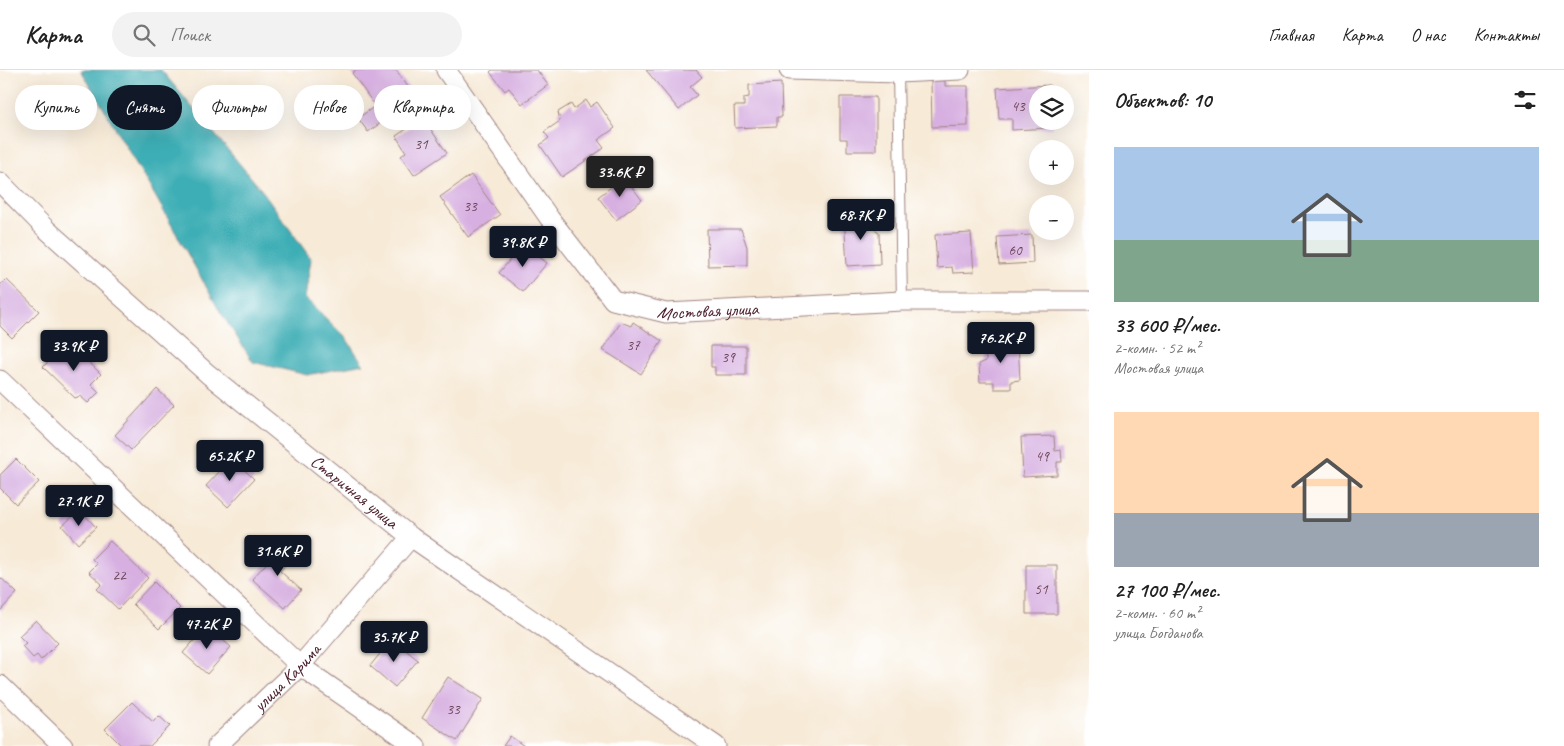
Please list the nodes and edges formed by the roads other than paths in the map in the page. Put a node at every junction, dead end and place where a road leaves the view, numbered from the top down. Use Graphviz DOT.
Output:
graph roads {
  1 [pos="446,70"];
  2 [pos="789,70"];
  3 [pos="960,70"];
  4 [pos="898,73"];
  5 [pos="0,182"];
  6 [pos="902,301"];
  7 [pos="1089,301"];
  8 [pos="0,380"];
  9 [pos="411,537"];
  10 [pos="300,666"];
  11 [pos="0,685"];
  12 [pos="63,746"];
  13 [pos="218,746"];
  14 [pos="416,746"];
  15 [pos="716,746"];
  1 -- 6 [label="street, Мостовая улица"];
  2 -- 4 [label="street"];
  3 -- 4 [label="street"];
  4 -- 6 [label="lane"];
  5 -- 9 [label="street, Старичная улица"];
  6 -- 7 [label="street, Мостовая улица"];
  8 -- 10 [label="street"];
  9 -- 10 [label="street, улица Карима"];
  9 -- 15 [label="street, Старичная улица"];
  10 -- 13 [label="street, улица Карима"];
  10 -- 14 [label="street"];
  11 -- 12 [label="street"];
}
